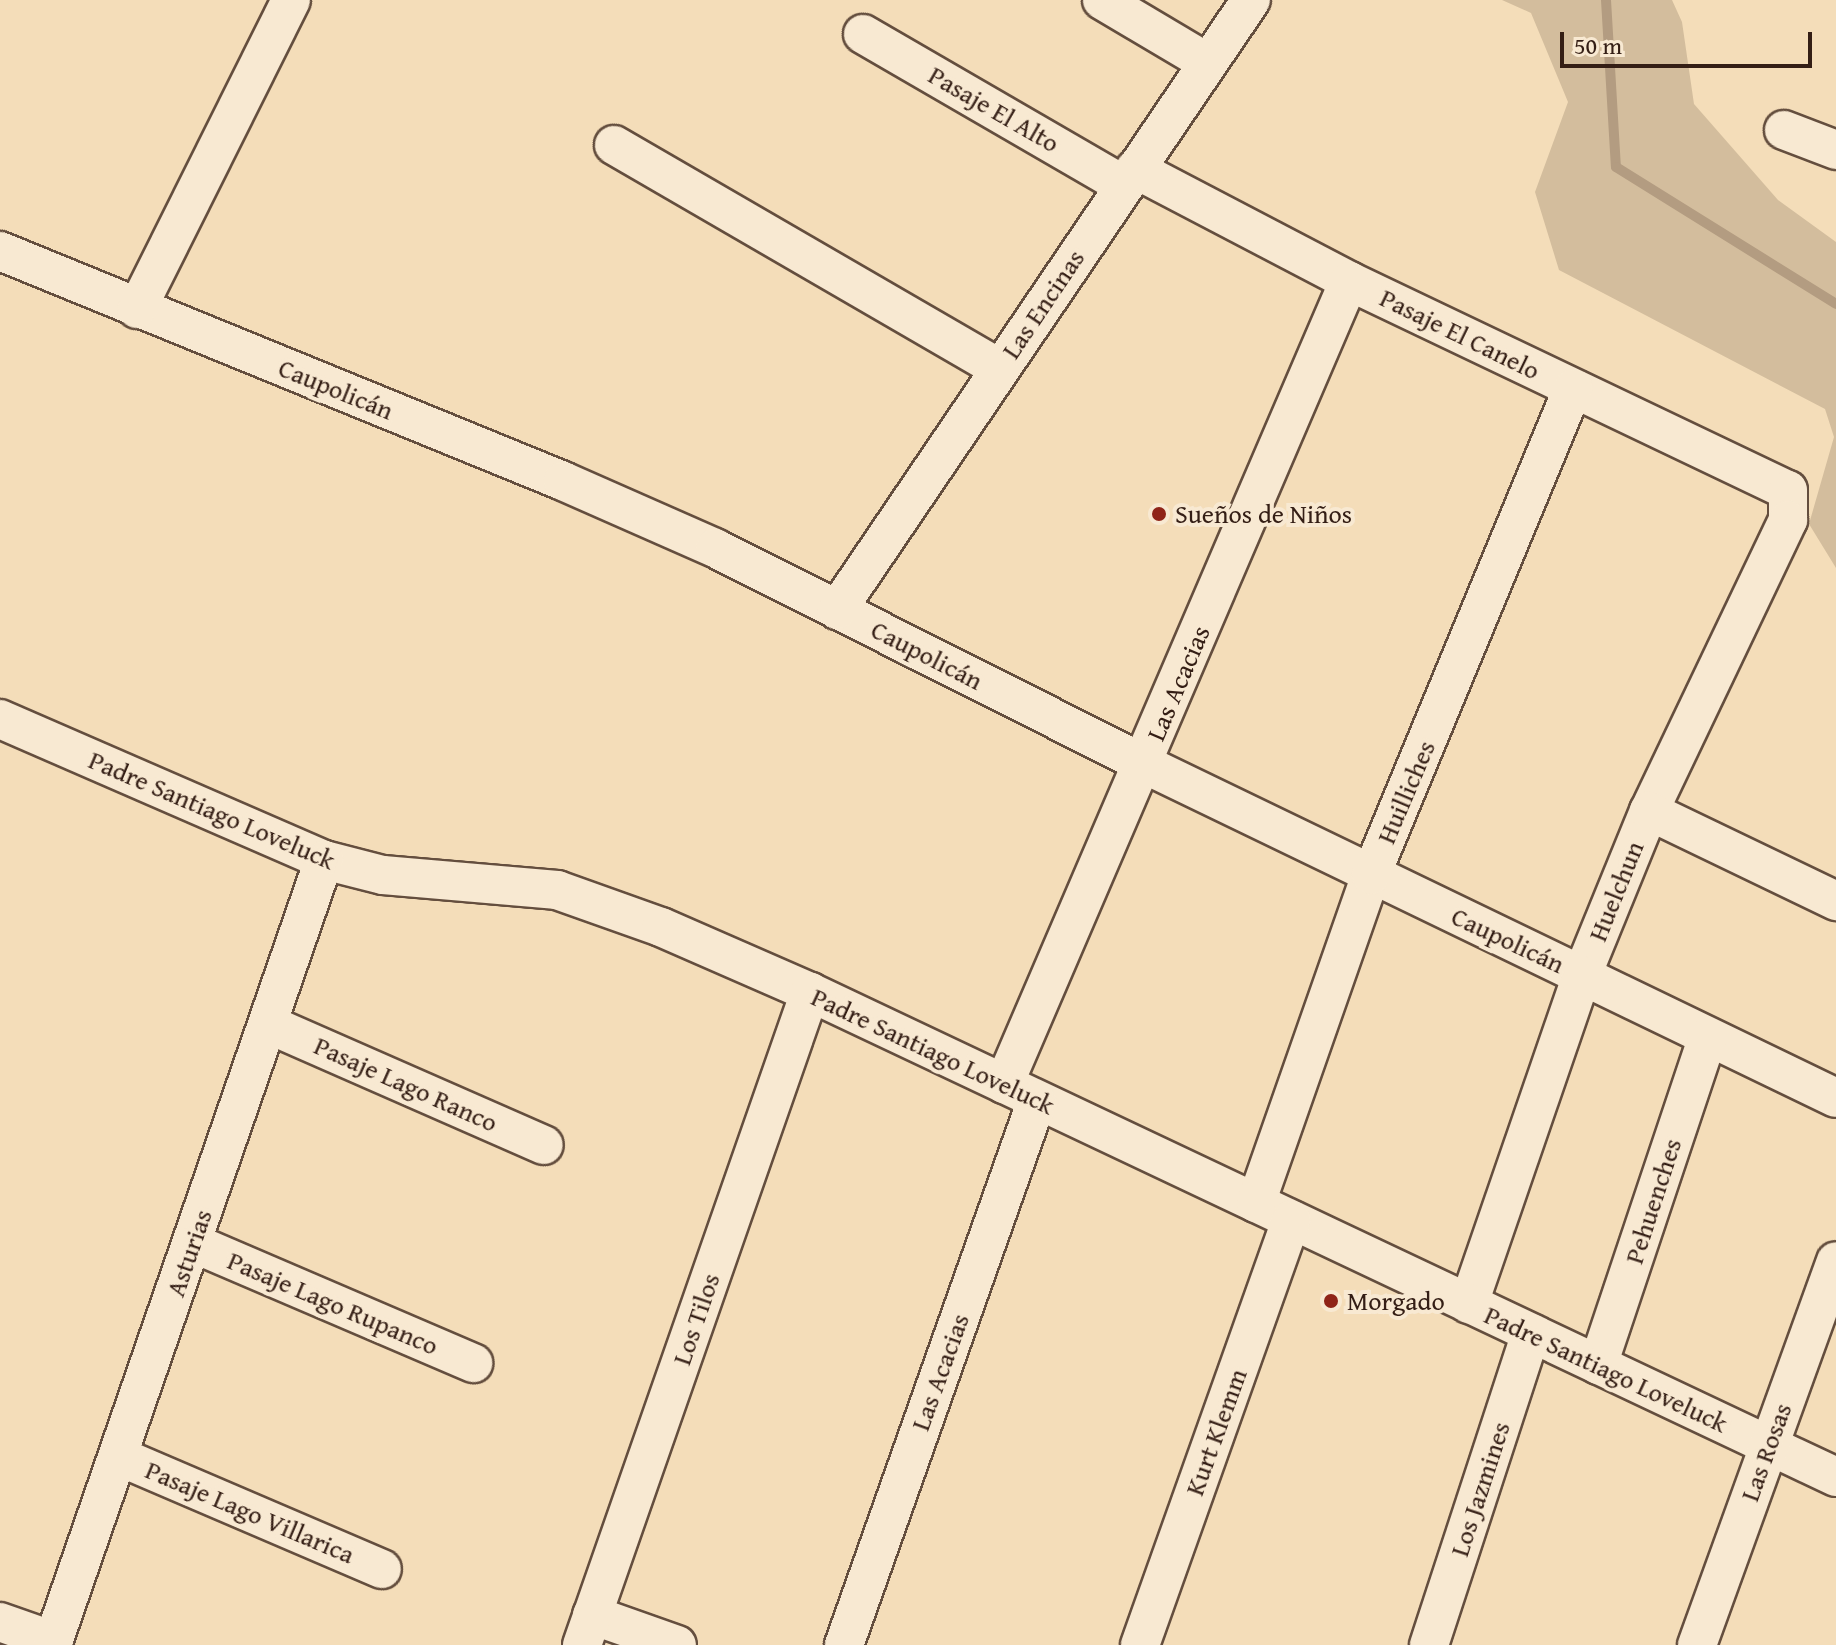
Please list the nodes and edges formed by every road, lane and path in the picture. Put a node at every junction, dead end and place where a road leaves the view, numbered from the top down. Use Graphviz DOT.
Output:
graph roads {
  1 [pos="291,0"];
  2 [pos="1102,0"];
  3 [pos="1251,0"];
  4 [pos="863,34"];
  5 [pos="1208,63"];
  6 [pos="1784,130"];
  7 [pos="614,145"];
  8 [pos="1836,150"];
  9 [pos="1130,177"];
  10 [pos="0,251"];
  11 [pos="1349,281"];
  12 [pos="137,309"];
  13 [pos="999,368"];
  14 [pos="1573,388"];
  15 [pos="1788,490"];
  16 [pos="837,610"];
  17 [pos="0,719"];
  18 [pos="1144,764"];
  19 [pos="1649,811"];
  20 [pos="324,860"];
  21 [pos="1371,875"];
  22 [pos="1836,901"];
  23 [pos="1582,975"];
  24 [pos="810,992"];
  25 [pos="268,1024"];
  26 [pos="1708,1037"];
  27 [pos="1020,1092"];
  28 [pos="1836,1098"];
  29 [pos="544,1145"];
  30 [pos="1256,1203"];
  31 [pos="1291,1220"];
  32 [pos="193,1243"];
  33 [pos="1836,1261"];
  34 [pos="1469,1304"];
  35 [pos="1531,1333"];
  36 [pos="473,1363"];
  37 [pos="1598,1365"];
  38 [pos="1768,1445"];
  39 [pos="118,1456"];
  40 [pos="1836,1477"];
  41 [pos="382,1569"];
  42 [pos="0,1622"];
  43 [pos="587,1630"];
  44 [pos="53,1643"];
  45 [pos="677,1645"];
  46 [pos="844,1645"];
  47 [pos="1140,1645"];
  48 [pos="1429,1645"];
  49 [pos="1697,1645"];
  1 -- 12 [label="street"];
  2 -- 5 [label="street"];
  3 -- 5 [label="street, Las Encinas"];
  4 -- 9 [label="street, Pasaje El Alto"];
  5 -- 9 [label="street, Las Encinas"];
  6 -- 8 [label="street"];
  7 -- 13 [label="street"];
  9 -- 11 [label="street, Pasaje El Canelo"];
  9 -- 13 [label="street, Las Encinas"];
  10 -- 12 [label="street, Caupolicán"];
  11 -- 14 [label="street, Pasaje El Canelo"];
  11 -- 18 [label="street, Las Acacias"];
  12 -- 16 [label="street, Caupolicán"];
  13 -- 16 [label="street, Las Encinas"];
  14 -- 15 [label="street, Pasaje El Canelo"];
  14 -- 21 [label="street, Huilliches"];
  15 -- 19 [label="street, Huelchun"];
  16 -- 18 [label="street, Caupolicán"];
  17 -- 20 [label="street, Padre Santiago Loveluck"];
  18 -- 21 [label="street, Caupolicán"];
  18 -- 27 [label="street, Las Acacias"];
  19 -- 22 [label="street"];
  19 -- 23 [label="street, Huelchun"];
  20 -- 24 [label="street, Padre Santiago Loveluck"];
  20 -- 25 [label="street, Asturias"];
  21 -- 23 [label="street, Caupolicán"];
  21 -- 30 [label="street, Huilliches"];
  23 -- 26 [label="street, Caupolicán"];
  23 -- 34 [label="street, Huelchun"];
  24 -- 27 [label="street, Padre Santiago Loveluck"];
  24 -- 43 [label="street, Los Tilos"];
  25 -- 29 [label="street, Pasaje Lago Ranco"];
  25 -- 32 [label="street, Asturias"];
  26 -- 28 [label="street, Caupolicán"];
  26 -- 37 [label="street, Pehuenches"];
  27 -- 30 [label="street, Padre Santiago Loveluck"];
  27 -- 46 [label="street, Las Acacias"];
  30 -- 31 [label="street, Padre Santiago Loveluck"];
  31 -- 34 [label="street, Padre Santiago Loveluck"];
  31 -- 47 [label="street, Kurt Klemm"];
  32 -- 36 [label="street, Pasaje Lago Rupanco"];
  32 -- 39 [label="street, Asturias"];
  33 -- 38 [label="street, Las Rosas"];
  34 -- 35 [label="street, Padre Santiago Loveluck"];
  35 -- 37 [label="street, Padre Santiago Loveluck"];
  35 -- 48 [label="street, Los Jazmines"];
  37 -- 38 [label="street, Padre Santiago Loveluck"];
  38 -- 40 [label="street, Padre Santiago Loveluck"];
  38 -- 49 [label="street, Las Rosas"];
  39 -- 41 [label="street, Pasaje Lago Villarica"];
  39 -- 44 [label="street, Asturias"];
  42 -- 44 [label="street"];
  43 -- 45 [label="street"];
}
